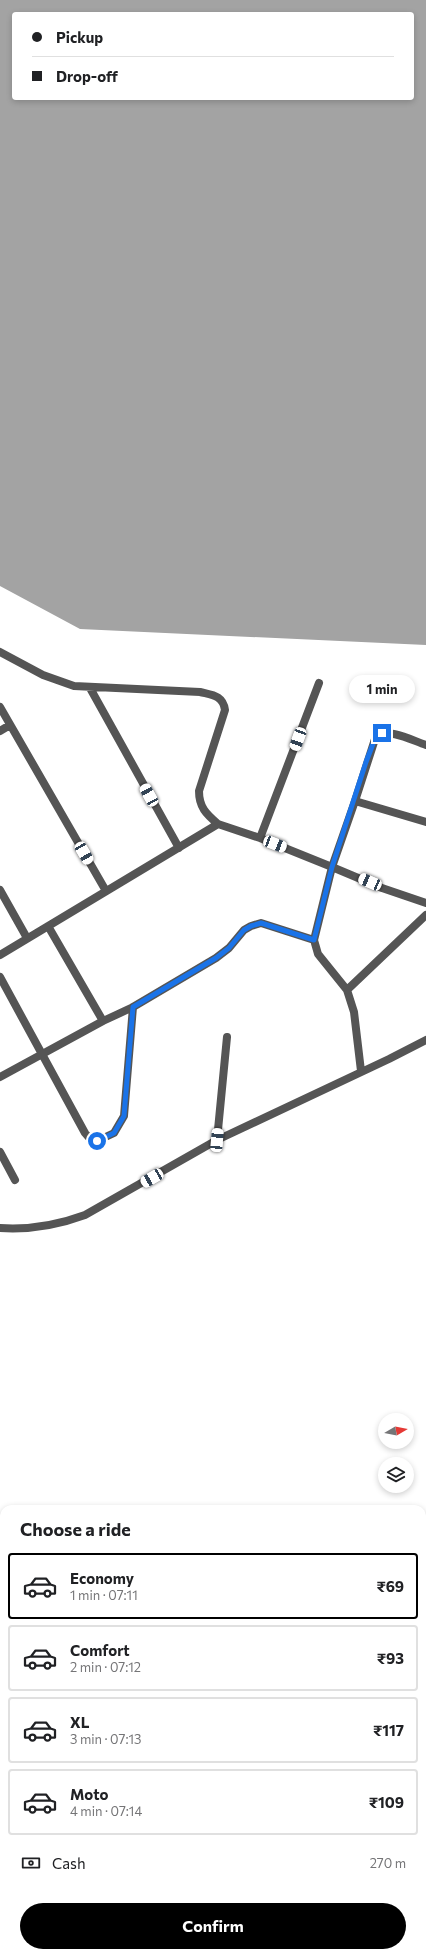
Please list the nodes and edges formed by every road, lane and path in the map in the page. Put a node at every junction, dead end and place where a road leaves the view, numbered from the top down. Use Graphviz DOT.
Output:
graph roads {
  1 [pos="0,652"];
  2 [pos="319,683"];
  3 [pos="90,688"];
  4 [pos="0,707"];
  5 [pos="10,725"];
  6 [pos="0,731"];
  7 [pos="426,745"];
  8 [pos="355,801"];
  9 [pos="426,822"];
  10 [pos="218,824"];
  11 [pos="260,838"];
  12 [pos="178,848"];
  13 [pos="332,867"];
  14 [pos="0,890"];
  15 [pos="106,891"];
  16 [pos="426,903"];
  17 [pos="426,915"];
  18 [pos="48,926"];
  19 [pos="27,938"];
  20 [pos="314,940"];
  21 [pos="0,954"];
  22 [pos="0,977"];
  23 [pos="347,990"];
  24 [pos="133,1007"];
  25 [pos="103,1021"];
  26 [pos="227,1038"];
  27 [pos="426,1040"];
  28 [pos="43,1054"];
  29 [pos="361,1071"];
  30 [pos="0,1077"];
  31 [pos="217,1140"];
  32 [pos="0,1152"];
  33 [pos="15,1180"];
  34 [pos="0,1228"];
  1 -- 3 [label="street"];
  2 -- 11 [label="street"];
  3 -- 10 [label="street"];
  3 -- 12 [label="street"];
  4 -- 5 [label="street"];
  5 -- 6 [label="street"];
  5 -- 15 [label="street"];
  7 -- 8 [label="street"];
  8 -- 9 [label="street"];
  8 -- 13 [label="street"];
  10 -- 11 [label="street"];
  10 -- 12 [label="street"];
  11 -- 13 [label="street"];
  12 -- 15 [label="street"];
  13 -- 16 [label="street"];
  13 -- 20 [label="street"];
  14 -- 19 [label="street"];
  15 -- 18 [label="street"];
  17 -- 23 [label="street"];
  18 -- 19 [label="street"];
  18 -- 25 [label="street"];
  19 -- 21 [label="street"];
  20 -- 23 [label="street"];
  20 -- 24 [label="street"];
  22 -- 28 [label="street"];
  23 -- 29 [label="street"];
  24 -- 25 [label="street"];
  24 -- 28 [label="street"];
  25 -- 28 [label="street"];
  26 -- 31 [label="street"];
  27 -- 29 [label="street"];
  28 -- 30 [label="street"];
  29 -- 31 [label="street"];
  31 -- 34 [label="street"];
  32 -- 33 [label="street"];
}
